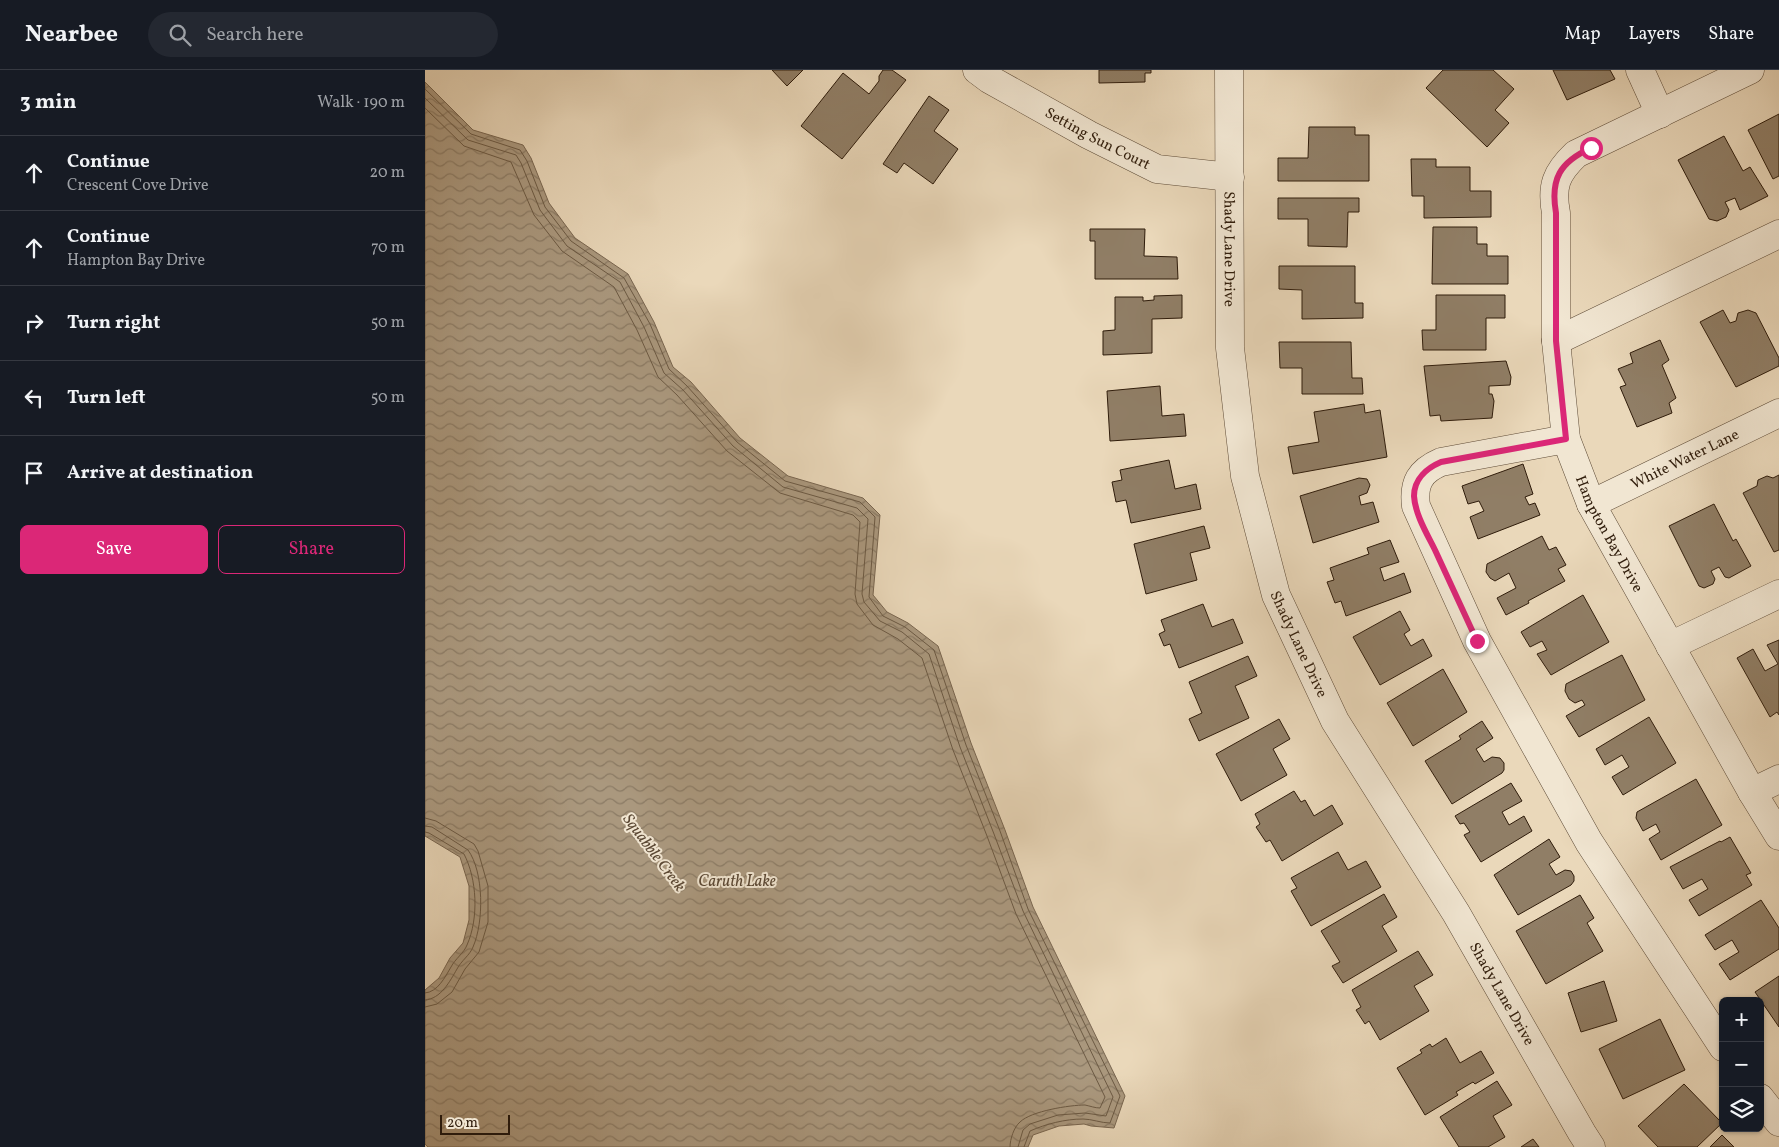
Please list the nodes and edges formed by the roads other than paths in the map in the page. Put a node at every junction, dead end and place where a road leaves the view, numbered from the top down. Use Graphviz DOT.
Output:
graph roads {
  1 [pos="977,70"];
  2 [pos="1229,70"];
  3 [pos="1639,70"];
  4 [pos="1750,70"];
  5 [pos="1660,114"];
  6 [pos="1230,177"];
  7 [pos="1779,234"];
  8 [pos="1556,341"];
  9 [pos="1779,413"];
  10 [pos="1566,439"];
  11 [pos="1591,504"];
  12 [pos="1779,594"];
  13 [pos="1670,646"];
  14 [pos="1779,779"];
  15 [pos="1752,792"];
  16 [pos="1779,836"];
  17 [pos="1720,1042"];
  18 [pos="1764,1103"];
  19 [pos="1779,1122"];
  20 [pos="1591,1147"];
  1 -- 6 [label="street, Setting Sun Court"];
  2 -- 6 [label="street, Shady Lane Drive"];
  3 -- 5 [label="street"];
  4 -- 5 [label="street"];
  5 -- 8 [label="street, Hampton Bay Drive"];
  6 -- 20 [label="street, Shady Lane Drive"];
  7 -- 8 [label="street"];
  8 -- 10 [label="street, Hampton Bay Drive"];
  9 -- 11 [label="street, White Water Lane"];
  10 -- 11 [label="street, Hampton Bay Drive"];
  10 -- 17 [label="street"];
  11 -- 13 [label="street, Hampton Bay Drive"];
  12 -- 13 [label="street"];
  13 -- 15 [label="street, Hampton Bay Drive"];
  14 -- 15 [label="street"];
  15 -- 16 [label="street, Hampton Bay Drive"];
  18 -- 19 [label="street"];
}
